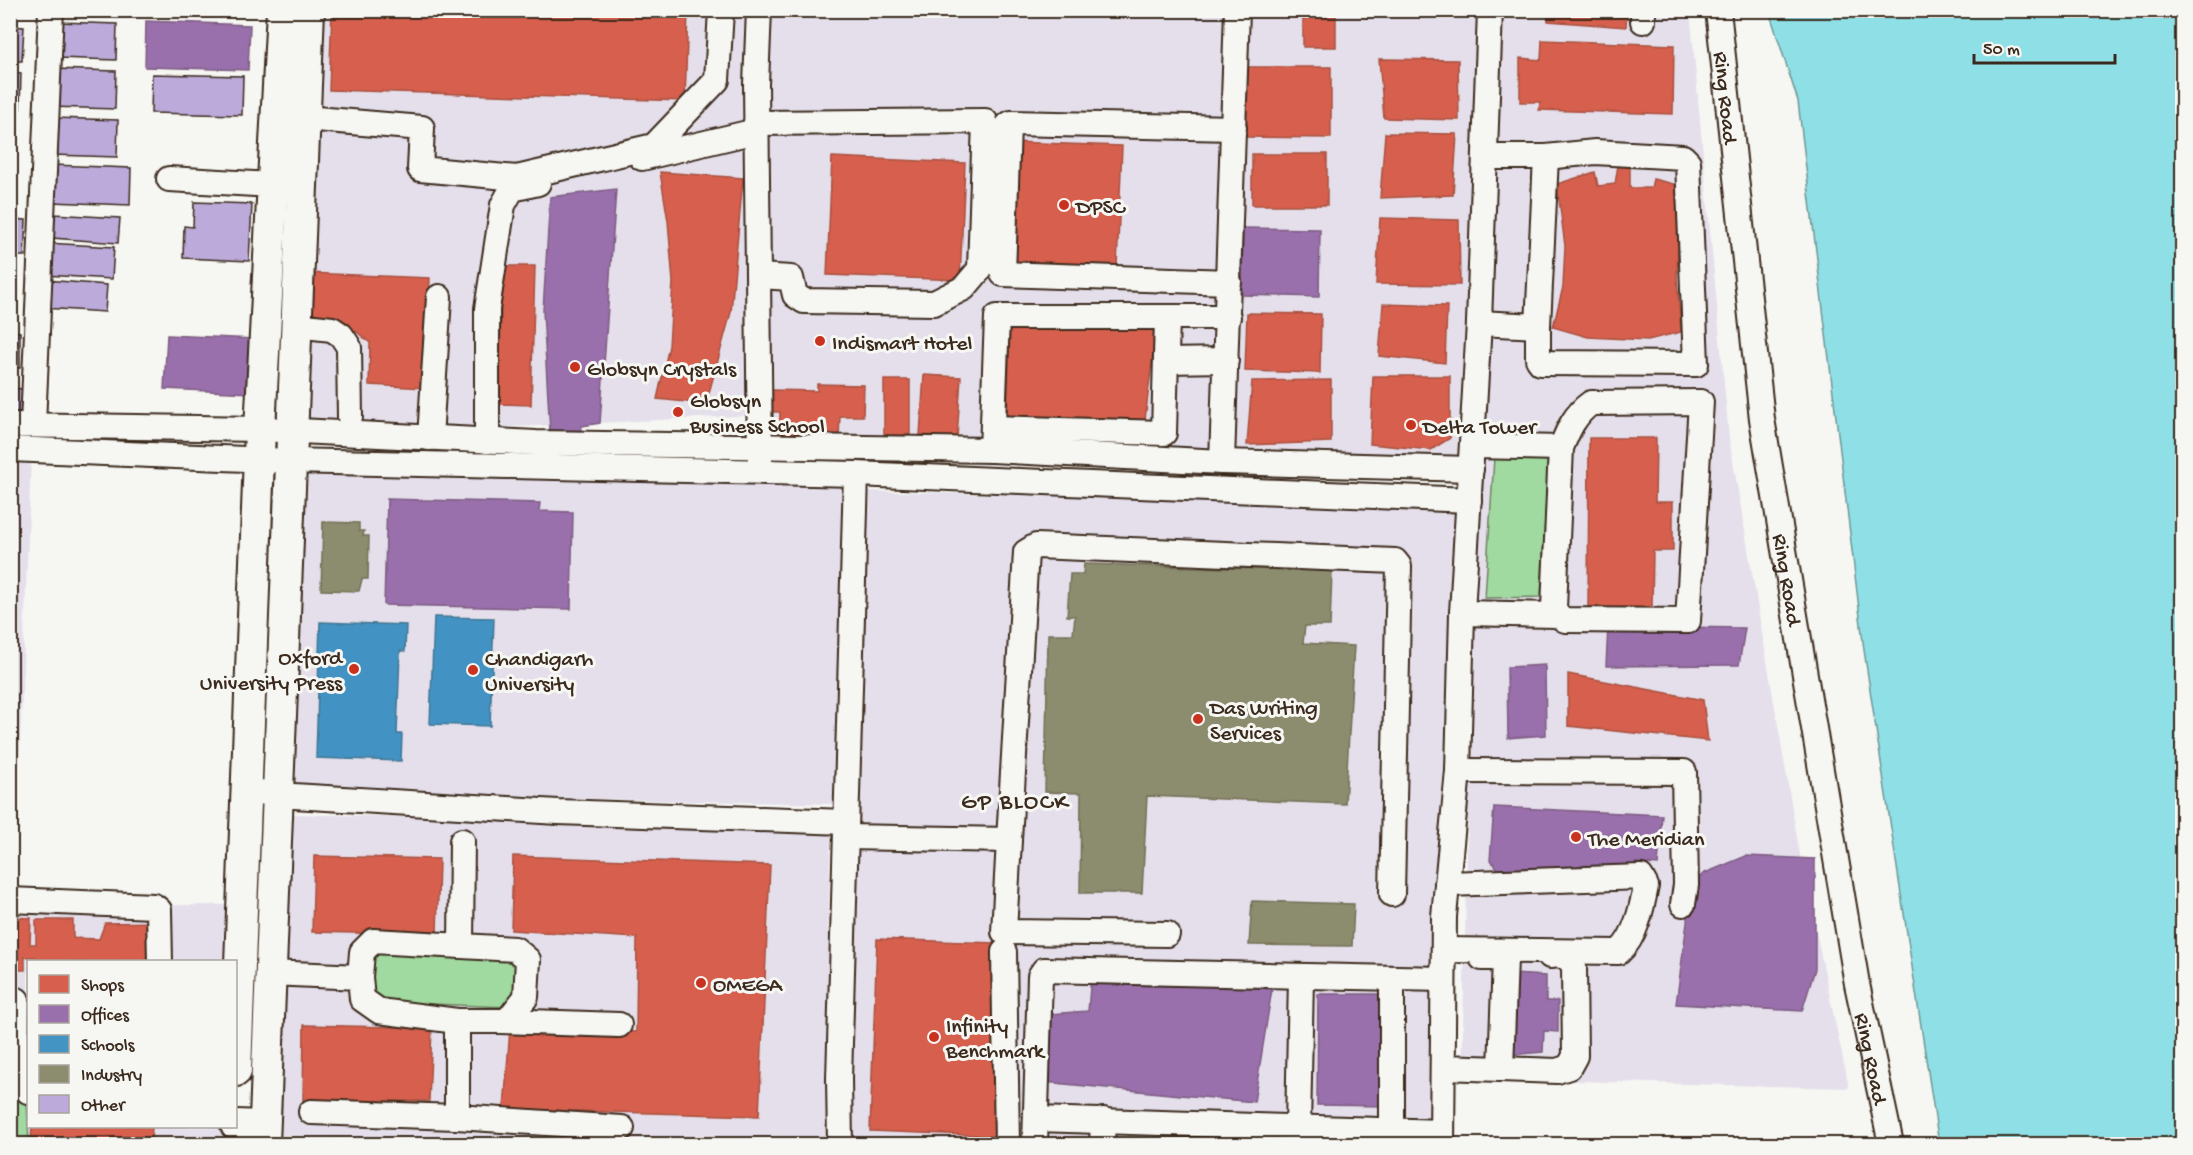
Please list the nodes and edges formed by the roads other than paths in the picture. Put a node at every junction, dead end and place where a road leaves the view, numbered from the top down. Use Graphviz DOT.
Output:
graph roads {
  1 [pos="51,10"];
  2 [pos="282,10"];
  3 [pos="309,10"];
  4 [pos="721,10"];
  5 [pos="759,10"];
  6 [pos="1238,10"];
  7 [pos="1490,10"];
  8 [pos="1718,10"];
  9 [pos="717,80"];
  10 [pos="756,84"];
  11 [pos="304,118"];
  12 [pos="756,127"];
  13 [pos="1234,128"];
  14 [pos="1485,156"];
  15 [pos="1546,157"];
  16 [pos="169,179"];
  17 [pos="272,185"];
  18 [pos="759,276"];
  19 [pos="1229,282"];
  20 [pos="439,297"];
  21 [pos="1228,317"];
  22 [pos="1167,318"];
  23 [pos="1479,323"];
  24 [pos="296,326"];
  25 [pos="1538,326"];
  26 [pos="1226,360"];
  27 [pos="1166,361"];
  28 [pos="350,417"];
  29 [pos="22,425"];
  30 [pos="260,429"];
  31 [pos="292,431"];
  32 [pos="1118,432"];
  33 [pos="430,438"];
  34 [pos="993,439"];
  35 [pos="487,441"];
  36 [pos="1561,448"];
  37 [pos="10,449"];
  38 [pos="1116,456"];
  39 [pos="1472,457"];
  40 [pos="259,458"];
  41 [pos="761,459"];
  42 [pos="290,461"];
  43 [pos="1222,462"];
  44 [pos="856,474"];
  45 [pos="1469,500"];
  46 [pos="1462,613"];
  47 [pos="1557,615"];
  48 [pos="1458,771"];
  49 [pos="246,789"];
  50 [pos="277,795"];
  51 [pos="846,829"];
  52 [pos="1009,840"];
  53 [pos="462,841"];
  54 [pos="1447,884"];
  55 [pos="1392,894"];
  56 [pos="10,900"];
  57 [pos="1683,904"];
  58 [pos="1167,934"];
  59 [pos="461,946"];
  60 [pos="1005,952"];
  61 [pos="1505,958"];
  62 [pos="160,960"];
  63 [pos="1444,963"];
  64 [pos="270,973"];
  65 [pos="360,977"];
  66 [pos="1301,977"];
  67 [pos="1392,978"];
  68 [pos="237,984"];
  69 [pos="10,1000"];
  70 [pos="457,1021"];
  71 [pos="500,1021"];
  72 [pos="618,1025"];
  73 [pos="1443,1066"];
  74 [pos="1500,1069"];
  75 [pos="27,1090"];
  76 [pos="311,1113"];
  77 [pos="457,1117"];
  78 [pos="1036,1119"];
  79 [pos="1103,1120"];
  80 [pos="622,1128"];
  81 [pos="1298,1128"];
  82 [pos="1392,1132"];
  83 [pos="257,1135"];
  84 [pos="1442,1138"];
  85 [pos="234,1144"];
  86 [pos="840,1144"];
  87 [pos="1007,1144"];
  88 [pos="1035,1144"];
  89 [pos="1101,1144"];
  90 [pos="1891,1144"];
  1 -- 29 [label="street"];
  2 -- 17 [label="main road"];
  3 -- 11 [label="main road"];
  4 -- 9 [label="street"];
  5 -- 10 [label="street"];
  6 -- 13 [label="street"];
  7 -- 14 [label="street"];
  8 -- 90 [label="street, Ring Road"];
  9 -- 10 [label="street"];
  9 -- 11 [label="street"];
  10 -- 12 [label="street"];
  11 -- 24 [label="main road"];
  12 -- 18 [label="street"];
  12 -- 18 [label="street"];
  12 -- 35 [label="street"];
  13 -- 19 [label="street"];
  13 -- 19 [label="street"];
  14 -- 15 [label="street"];
  14 -- 23 [label="street"];
  15 -- 25 [label="street"];
  15 -- 25 [label="street"];
  16 -- 17 [label="street"];
  17 -- 30 [label="main road"];
  18 -- 41 [label="street"];
  19 -- 21 [label="street"];
  20 -- 33 [label="street"];
  21 -- 22 [label="street"];
  21 -- 26 [label="street"];
  22 -- 27 [label="street"];
  22 -- 34 [label="street"];
  23 -- 25 [label="street"];
  23 -- 39 [label="street"];
  24 -- 28 [label="street"];
  24 -- 31 [label="main road"];
  26 -- 27 [label="street"];
  26 -- 43 [label="street"];
  27 -- 32 [label="street"];
  29 -- 30 [label="street"];
  30 -- 31 [label="street"];
  30 -- 40 [label="main road"];
  31 -- 33 [label="street"];
  31 -- 42 [label="main road"];
  32 -- 34 [label="street"];
  32 -- 38 [label="street"];
  33 -- 35 [label="street"];
  34 -- 38 [label="street"];
  34 -- 41 [label="street"];
  35 -- 41 [label="street"];
  36 -- 39 [label="street"];
  36 -- 47 [label="street"];
  36 -- 47 [label="street"];
  37 -- 40 [label="street"];
  38 -- 43 [label="street"];
  39 -- 43 [label="street"];
  39 -- 45 [label="street"];
  40 -- 42 [label="street"];
  40 -- 49 [label="main road"];
  41 -- 42 [label="street"];
  41 -- 44 [label="street"];
  42 -- 50 [label="main road"];
  44 -- 45 [label="street"];
  44 -- 51 [label="street"];
  45 -- 46 [label="street"];
  46 -- 47 [label="street"];
  46 -- 48 [label="street"];
  48 -- 54 [label="street"];
  48 -- 57 [label="street"];
  49 -- 50 [label="street"];
  49 -- 68 [label="main road"];
  50 -- 51 [label="street"];
  50 -- 64 [label="main road"];
  51 -- 52 [label="street"];
  51 -- 86 [label="street"];
  52 -- 55 [label="street"];
  52 -- 58 [label="street"];
  53 -- 59 [label="street"];
  54 -- 63 [label="street"];
  54 -- 63 [label="street"];
  56 -- 62 [label="street"];
  59 -- 65 [label="street"];
  59 -- 71 [label="street"];
  60 -- 87 [label="street"];
  61 -- 63 [label="street"];
  61 -- 74 [label="street"];
  61 -- 74 [label="street"];
  63 -- 67 [label="street"];
  63 -- 73 [label="street"];
  64 -- 65 [label="street"];
  64 -- 83 [label="main road"];
  65 -- 70 [label="street"];
  66 -- 67 [label="street"];
  66 -- 78 [label="street"];
  66 -- 81 [label="street"];
  67 -- 82 [label="street"];
  69 -- 75 [label="street"];
  70 -- 71 [label="street"];
  70 -- 77 [label="street"];
  71 -- 72 [label="street"];
  73 -- 74 [label="street"];
  73 -- 84 [label="street"];
  76 -- 77 [label="street"];
  77 -- 80 [label="street"];
  78 -- 79 [label="street"];
  78 -- 88 [label="street"];
  79 -- 81 [label="street"];
  79 -- 89 [label="street"];
  81 -- 82 [label="street"];
  82 -- 84 [label="street"];
  83 -- 85 [label="main road"];
}
